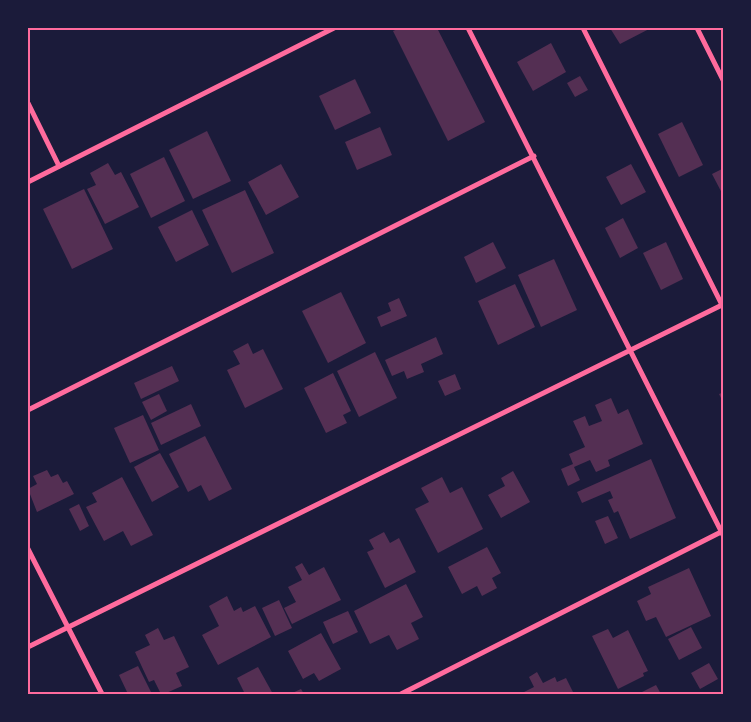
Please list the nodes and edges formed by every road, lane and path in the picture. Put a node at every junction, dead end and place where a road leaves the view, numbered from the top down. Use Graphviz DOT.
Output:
graph roads {
  1 [pos="334,28"];
  2 [pos="468,28"];
  3 [pos="583,28"];
  4 [pos="697,28"];
  5 [pos="724,82"];
  6 [pos="28,103"];
  7 [pos="534,156"];
  8 [pos="59,166"];
  9 [pos="28,182"];
  10 [pos="723,306"];
  11 [pos="630,350"];
  12 [pos="28,410"];
  13 [pos="722,534"];
  14 [pos="28,549"];
  15 [pos="68,626"];
  16 [pos="28,647"];
  17 [pos="102,694"];
  18 [pos="401,694"];
  1 -- 8 [label="street"];
  2 -- 7 [label="street"];
  3 -- 10 [label="street"];
  4 -- 5 [label="street"];
  6 -- 8 [label="street"];
  7 -- 11 [label="street"];
  7 -- 12 [label="street"];
  8 -- 9 [label="street"];
  10 -- 11 [label="street"];
  11 -- 13 [label="street"];
  11 -- 15 [label="street"];
  13 -- 18 [label="street"];
  14 -- 15 [label="street"];
  15 -- 16 [label="street"];
  15 -- 17 [label="street"];
}
